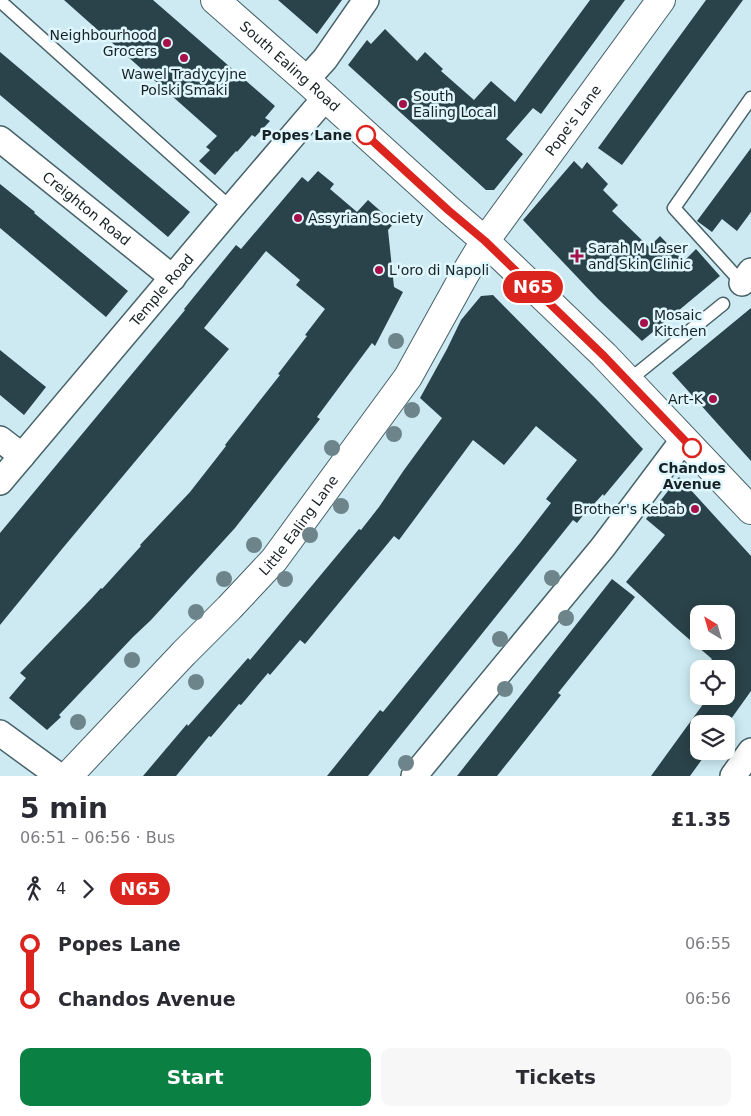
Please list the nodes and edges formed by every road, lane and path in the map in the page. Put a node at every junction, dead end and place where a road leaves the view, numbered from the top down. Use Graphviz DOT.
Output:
graph roads {
  1 [pos="215,0"];
  2 [pos="366,0"];
  3 [pos="661,0"];
  4 [pos="0,1"];
  5 [pos="316,89"];
  6 [pos="751,98"];
  7 [pos="0,139"];
  8 [pos="231,208"];
  9 [pos="485,241"];
  10 [pos="746,277"];
  11 [pos="173,278"];
  12 [pos="722,304"];
  13 [pos="628,381"];
  14 [pos="0,439"];
  15 [pos="684,439"];
  16 [pos="22,456"];
  17 [pos="0,482"];
  18 [pos="751,510"];
  19 [pos="0,733"];
  20 [pos="751,751"];
  21 [pos="59,776"];
  22 [pos="68,776"];
  23 [pos="414,776"];
  24 [pos="733,776"];
  1 -- 5 [label="main road, South Ealing Road"];
  2 -- 5 [label="street, Temple Road"];
  3 -- 9 [label="main road, Pope's Lane"];
  4 -- 8 [label="lane"];
  5 -- 8 [label="street, Temple Road"];
  5 -- 9 [label="main road, South Ealing Road"];
  6 -- 10 [label="lane"];
  7 -- 11 [label="street, Creighton Road"];
  8 -- 11 [label="street, Temple Road"];
  9 -- 13 [label="main road, South Ealing Road"];
  9 -- 22 [label="main road, Little Ealing Lane"];
  11 -- 16 [label="street, Temple Road"];
  12 -- 13 [label="lane"];
  13 -- 15 [label="main road, South Ealing Road"];
  14 -- 16 [label="street"];
  15 -- 18 [label="main road, South Ealing Road"];
  15 -- 23 [label="street"];
  16 -- 17 [label="street, Temple Road"];
  19 -- 21 [label="street"];
  20 -- 24 [label="street"];
}
